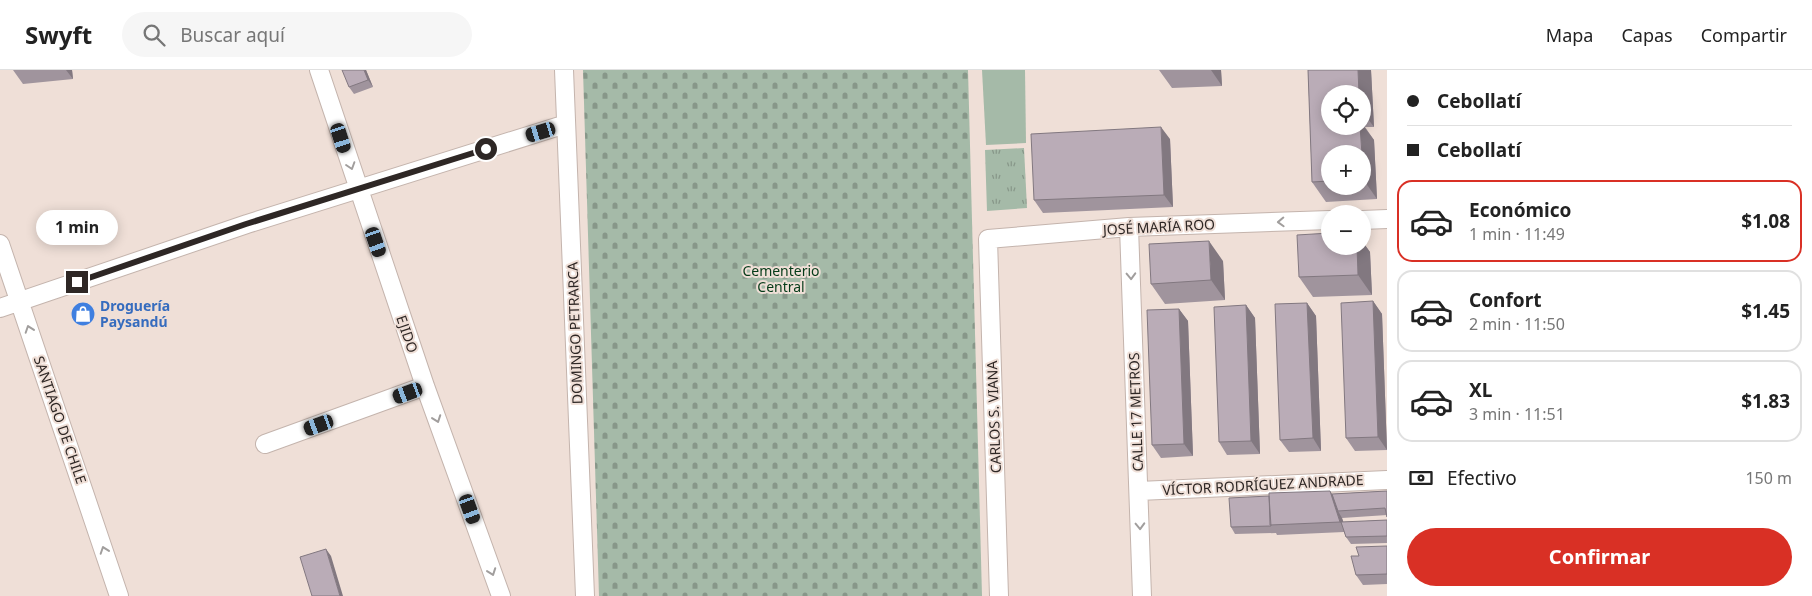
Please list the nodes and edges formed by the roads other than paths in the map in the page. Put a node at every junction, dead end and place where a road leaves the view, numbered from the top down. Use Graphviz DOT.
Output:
graph roads {
  1 [pos="319,70"];
  2 [pos="564,70"];
  3 [pos="566,124"];
  4 [pos="358,188"];
  5 [pos="1387,219"];
  6 [pos="1321,220"];
  7 [pos="1371,220"];
  8 [pos="1129,227"];
  9 [pos="988,239"];
  10 [pos="0,244"];
  11 [pos="20,301"];
  12 [pos="0,308"];
  13 [pos="425,386"];
  14 [pos="265,444"];
  15 [pos="1387,480"];
  16 [pos="1139,491"];
  17 [pos="119,596"];
  18 [pos="501,596"];
  19 [pos="586,596"];
  20 [pos="999,596"];
  21 [pos="1142,596"];
  1 -- 4 [label="street, EJIDO, one-way"];
  2 -- 3 [label="street, DOMINGO PETRARCA"];
  3 -- 4 [label="street"];
  3 -- 19 [label="street, DOMINGO PETRARCA"];
  4 -- 11 [label="street"];
  4 -- 13 [label="street, EJIDO"];
  5 -- 7 [label="street"];
  6 -- 8 [label="street, JOSÉ MARÍA ROO, one-way"];
  8 -- 9 [label="street, JOSÉ MARÍA ROO"];
  8 -- 16 [label="street, CALLE 17 METROS, one-way"];
  9 -- 20 [label="street, CARLOS S. VIANA"];
  10 -- 11 [label="street, SANTIAGO DE CHILE"];
  11 -- 12 [label="street"];
  17 -- 11 [label="street, SANTIAGO DE CHILE, one-way"];
  13 -- 14 [label="street"];
  13 -- 18 [label="street, EJIDO, one-way"];
  15 -- 16 [label="street, VÍCTOR RODRÍGUEZ ANDRADE"];
  16 -- 21 [label="street, CALLE 17 METROS, one-way"];
}
